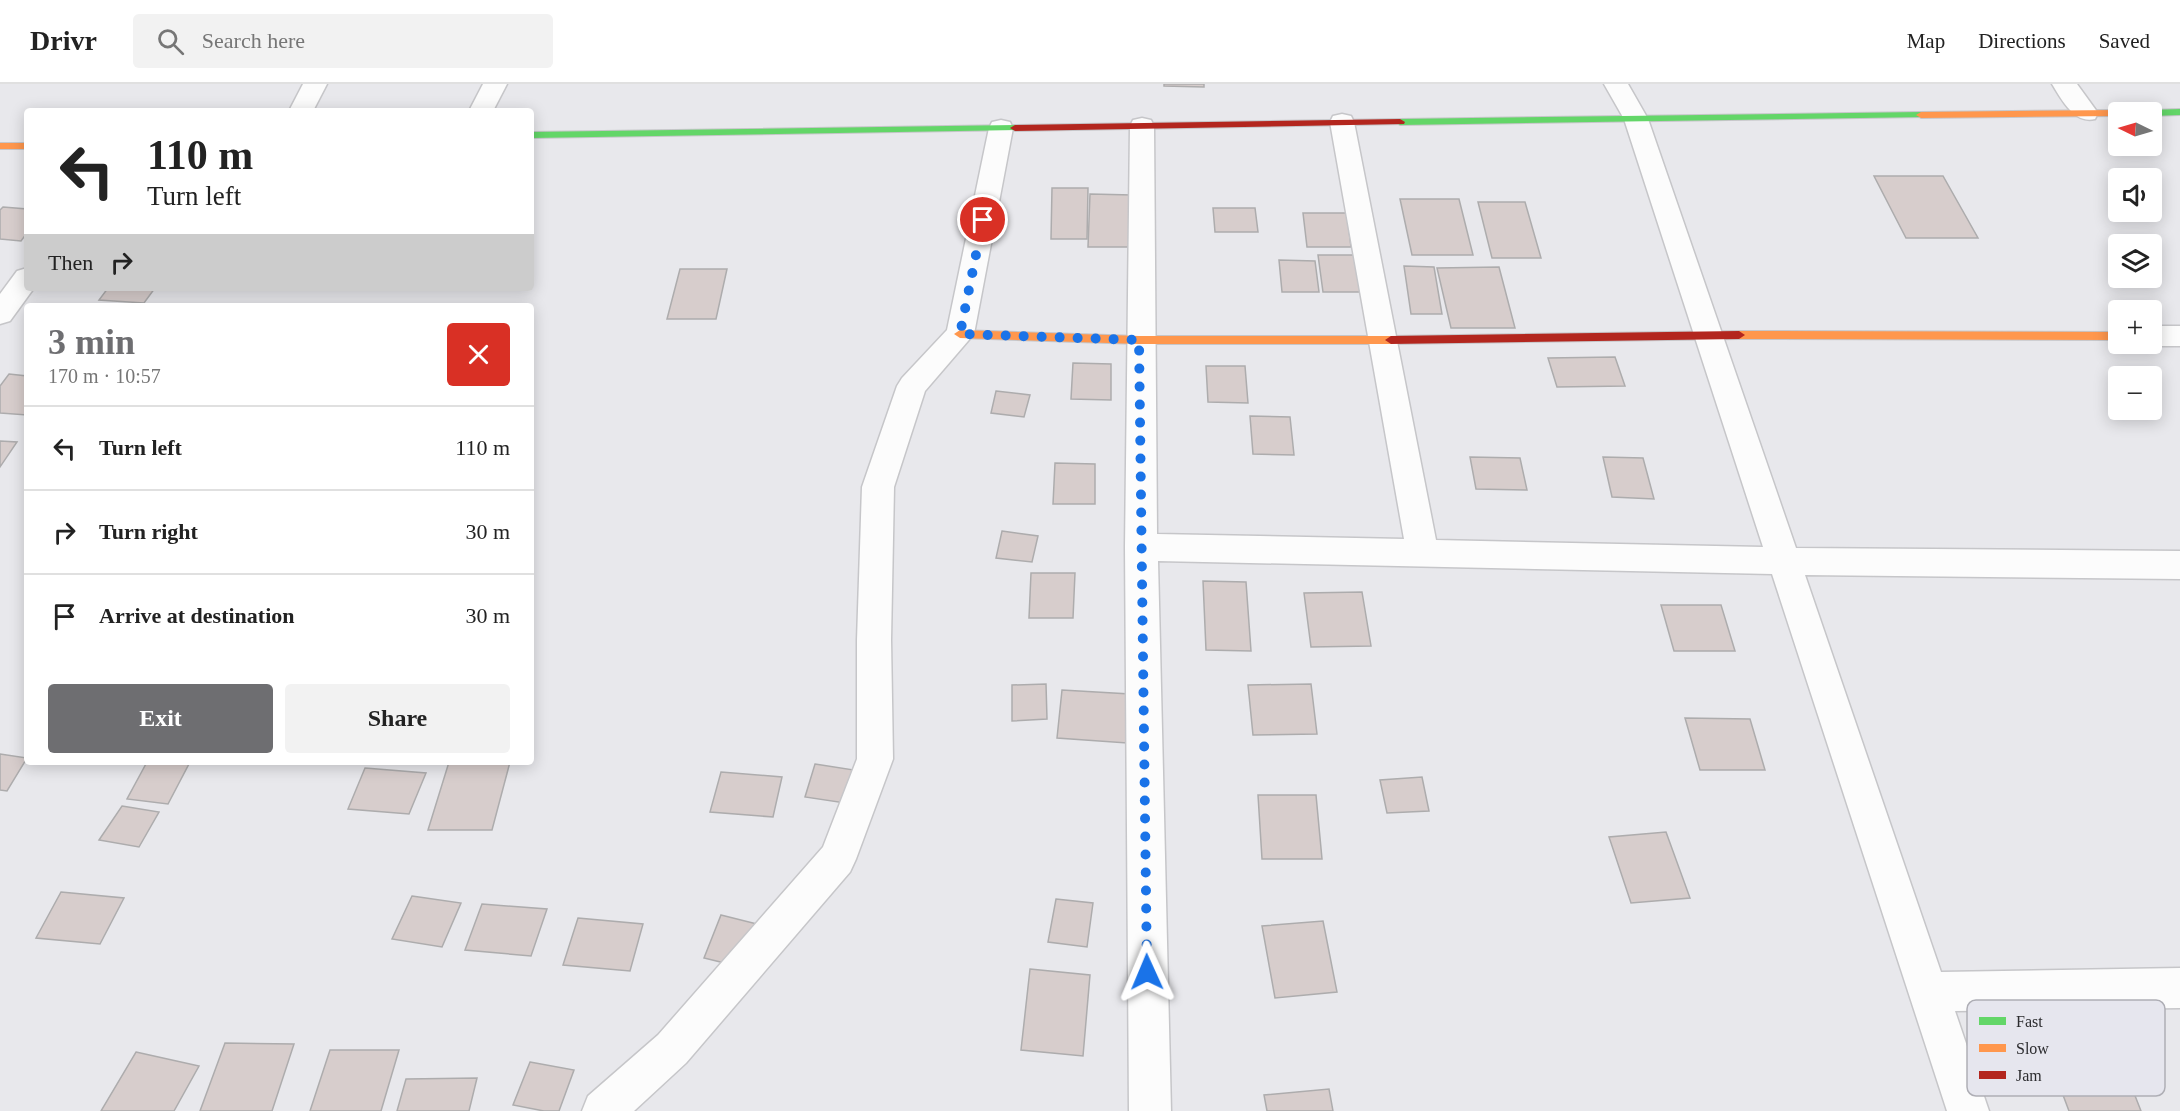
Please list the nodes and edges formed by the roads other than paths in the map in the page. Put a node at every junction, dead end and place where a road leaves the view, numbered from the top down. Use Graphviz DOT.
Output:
graph roads {
  1 [pos="315,84"];
  2 [pos="495,84"];
  3 [pos="1616,84"];
  4 [pos="2064,84"];
  5 [pos="303,108"];
  6 [pos="483,108"];
  7 [pos="2162,112"];
  8 [pos="2180,112"];
  9 [pos="2086,113"];
  10 [pos="2108,113"];
  11 [pos="1636,119"];
  12 [pos="1342,122"];
  13 [pos="1142,126"];
  14 [pos="1001,128"];
  15 [pos="534,135"];
  16 [pos="0,146"];
  17 [pos="24,146"];
  18 [pos="24,282"];
  19 [pos="0,314"];
  20 [pos="960,334"];
  21 [pos="1708,335"];
  22 [pos="2108,336"];
  23 [pos="2162,336"];
  24 [pos="2180,336"];
  25 [pos="1384,339"];
  26 [pos="1139,340"];
  27 [pos="1141,547"];
  28 [pos="1423,554"];
  29 [pos="1784,561"];
  30 [pos="2180,565"];
  31 [pos="2180,987"];
  32 [pos="1927,992"];
  33 [pos="603,1111"];
  34 [pos="1150,1111"];
  35 [pos="1968,1111"];
  1 -- 5 [label="street"];
  2 -- 6 [label="street"];
  3 -- 11 [label="street"];
  4 -- 9 [label="street"];
  7 -- 8 [label="main road"];
  9 -- 10 [label="main road"];
  9 -- 11 [label="main road"];
  11 -- 12 [label="main road"];
  11 -- 21 [label="street"];
  12 -- 13 [label="main road"];
  12 -- 25 [label="street"];
  13 -- 14 [label="main road"];
  13 -- 26 [label="street"];
  14 -- 15 [label="main road"];
  14 -- 20 [label="street"];
  16 -- 17 [label="main road"];
  18 -- 19 [label="street"];
  20 -- 26 [label="main road"];
  20 -- 33 [label="street"];
  21 -- 22 [label="main road"];
  21 -- 25 [label="main road"];
  21 -- 29 [label="street"];
  23 -- 24 [label="street"];
  25 -- 26 [label="main road"];
  25 -- 28 [label="street"];
  26 -- 27 [label="street"];
  27 -- 28 [label="street"];
  27 -- 34 [label="street"];
  28 -- 29 [label="street"];
  29 -- 30 [label="street"];
  29 -- 32 [label="street"];
  31 -- 32 [label="street"];
  32 -- 35 [label="street"];
}
